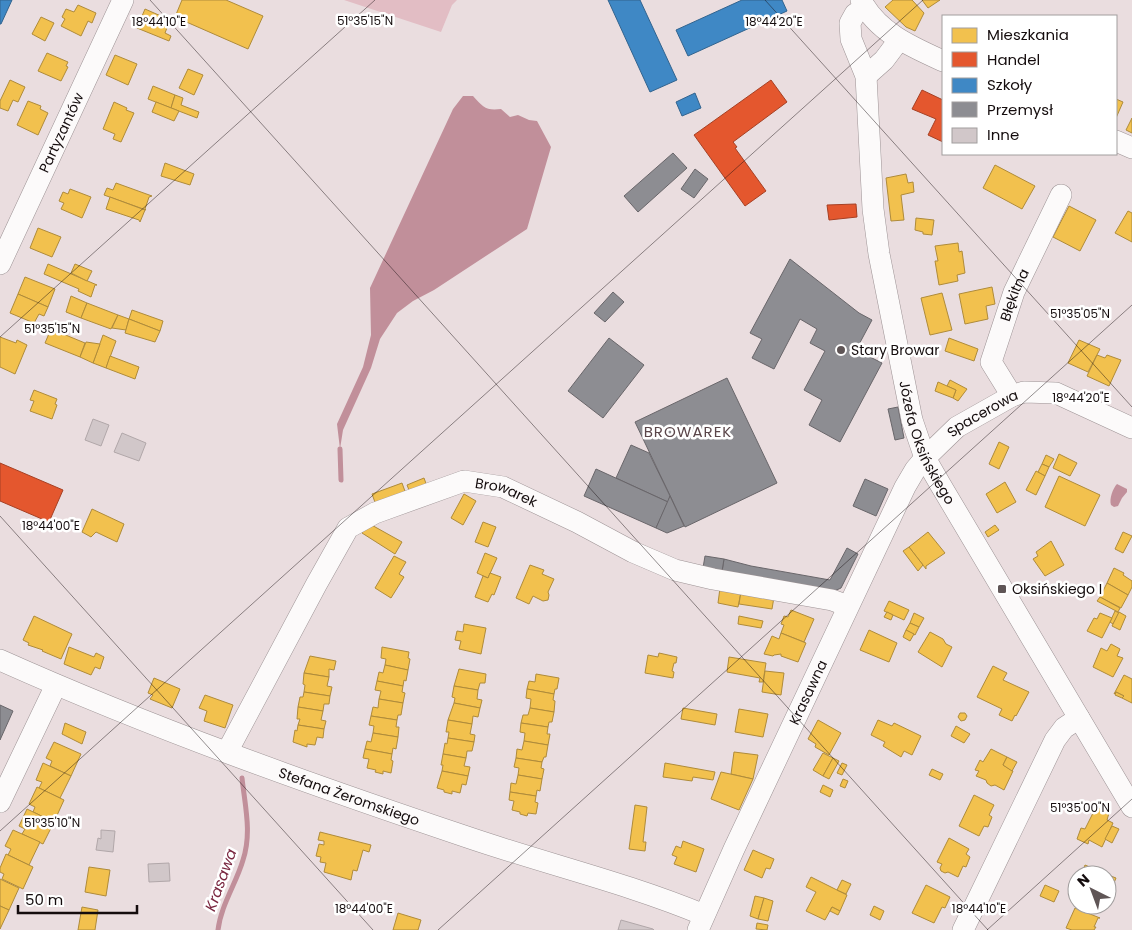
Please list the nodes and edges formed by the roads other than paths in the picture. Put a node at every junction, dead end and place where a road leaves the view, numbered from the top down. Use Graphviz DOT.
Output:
graph roads {
  1 [pos="123,0"];
  2 [pos="859,10"];
  3 [pos="899,40"];
  4 [pos="942,61"];
  5 [pos="866,76"];
  6 [pos="1117,140"];
  7 [pos="1132,148"];
  8 [pos="1061,195"];
  9 [pos="0,264"];
  10 [pos="1012,396"];
  11 [pos="1132,428"];
  12 [pos="926,458"];
  13 [pos="848,606"];
  14 [pos="0,660"];
  15 [pos="56,685"];
  16 [pos="1079,718"];
  17 [pos="227,752"];
  18 [pos="0,802"];
  19 [pos="1132,807"];
  20 [pos="701,923"];
  21 [pos="963,930"];
  1 -- 9 [label="street, Partyzantów"];
  2 -- 3 [label="street"];
  2 -- 5 [label="street, Józefa Oksińskiego"];
  3 -- 4 [label="street"];
  3 -- 5 [label="street"];
  5 -- 12 [label="street, Józefa Oksińskiego"];
  6 -- 7 [label="street"];
  8 -- 10 [label="street, Błękitna"];
  10 -- 11 [label="street, Spacerowa"];
  10 -- 12 [label="street, Spacerowa"];
  12 -- 13 [label="street, Krasawna"];
  12 -- 16 [label="street, Józefa Oksińskiego"];
  13 -- 17 [label="street, Browarek"];
  13 -- 20 [label="street, Krasawna"];
  14 -- 15 [label="street, Stefana Żeromskiego"];
  15 -- 17 [label="street, Stefana Żeromskiego"];
  15 -- 18 [label="street"];
  16 -- 19 [label="street, Józefa Oksińskiego"];
  16 -- 21 [label="street"];
  17 -- 20 [label="street, Stefana Żeromskiego"];
}
